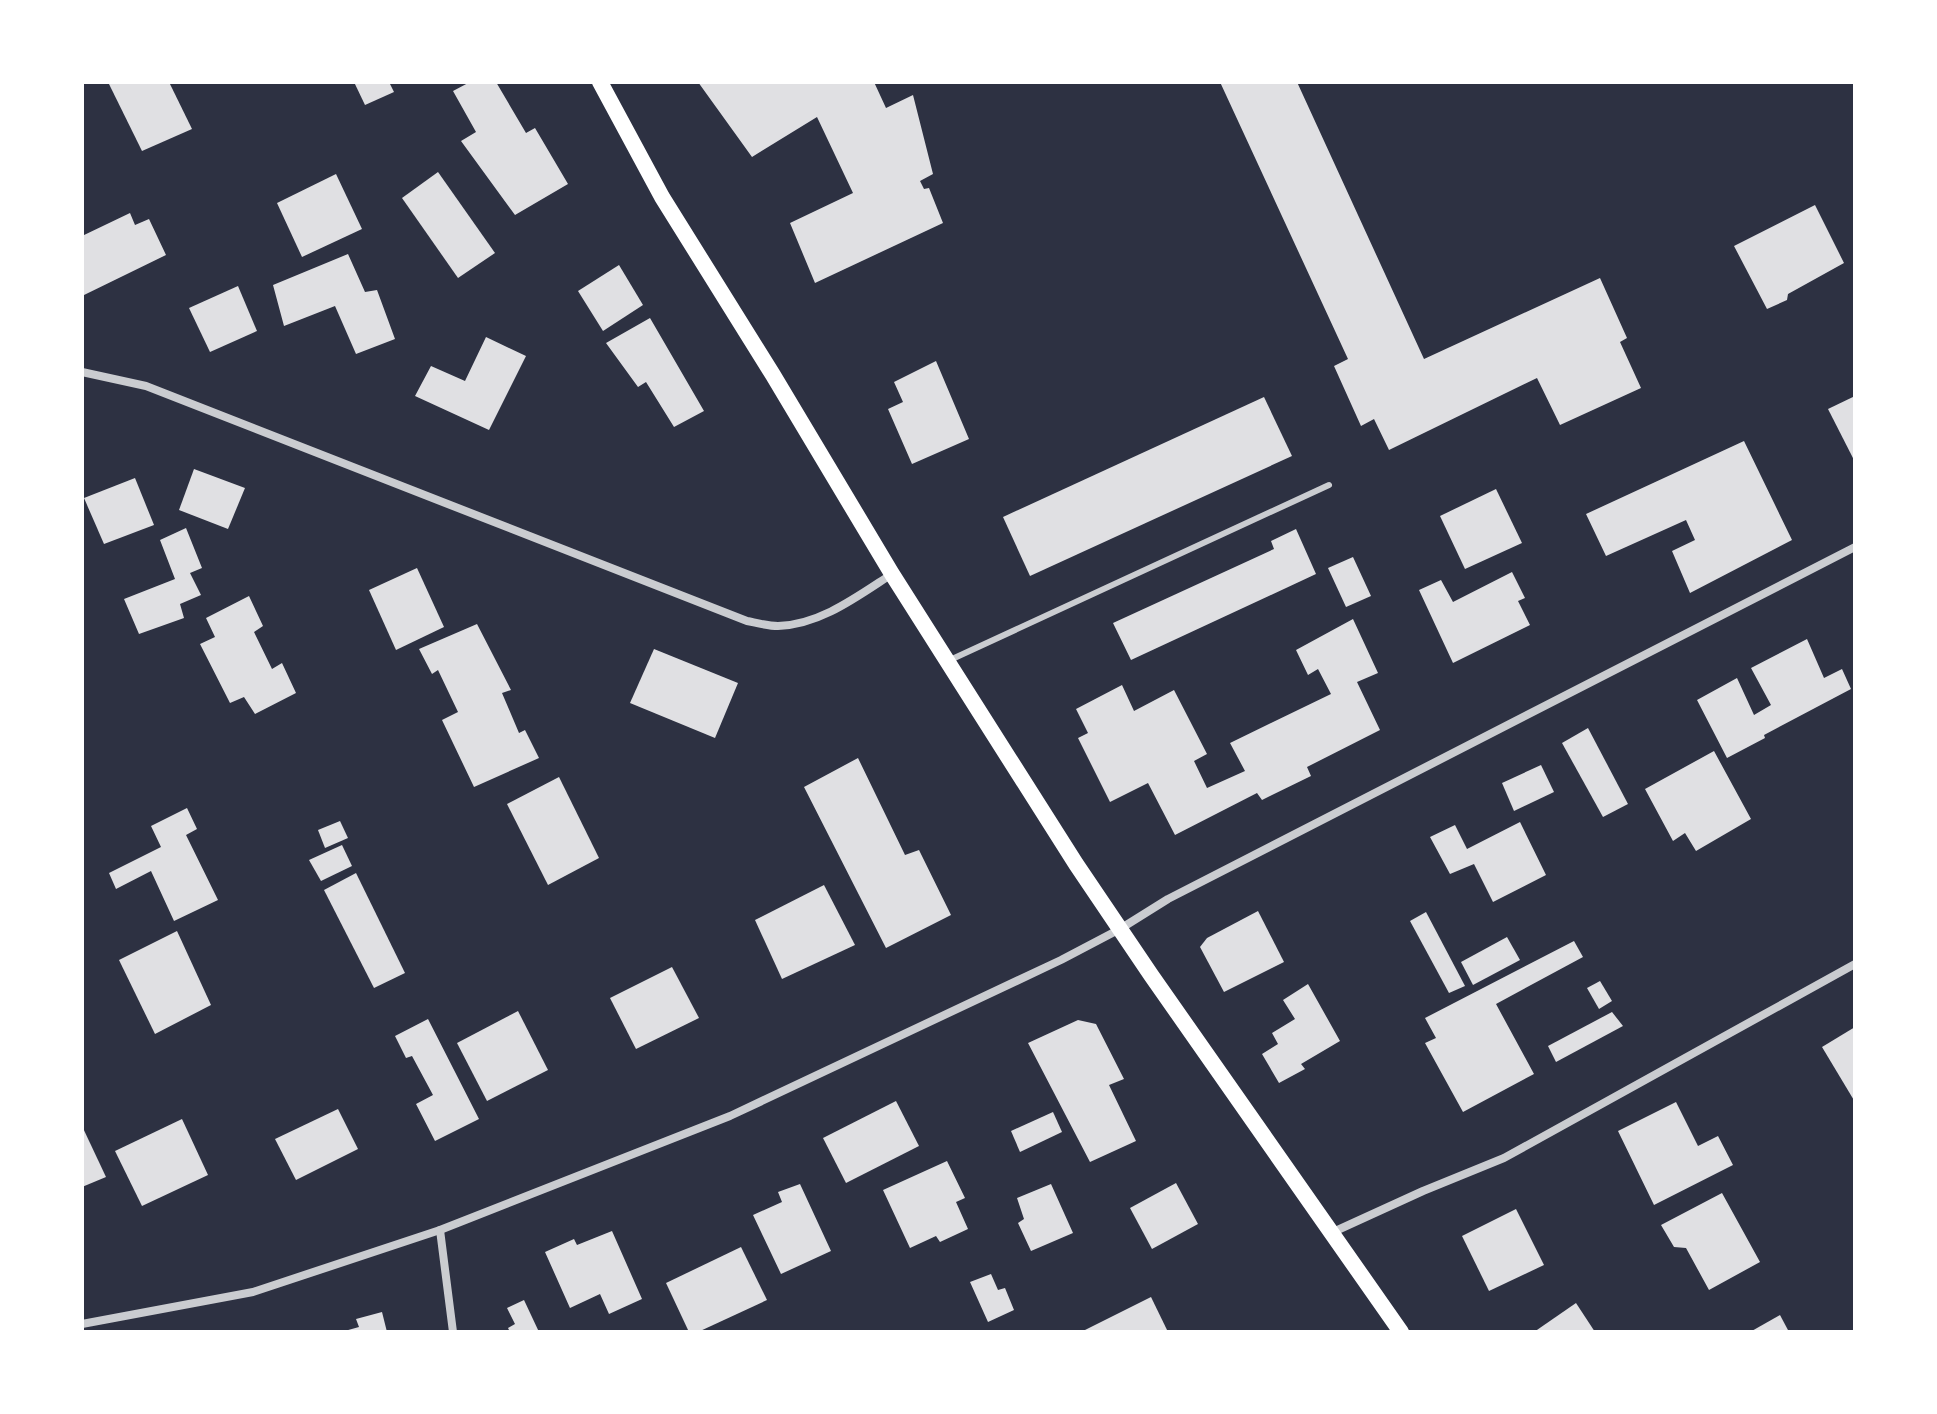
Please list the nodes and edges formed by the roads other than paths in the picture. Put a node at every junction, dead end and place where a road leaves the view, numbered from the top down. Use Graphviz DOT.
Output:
graph roads {
  1 [pos="600,82"];
  2 [pos="82,372"];
  3 [pos="1329,485"];
  4 [pos="1855,547"];
  5 [pos="892,574"];
  6 [pos="947,662"];
  7 [pos="1120,929"];
  8 [pos="1855,964"];
  9 [pos="440,1230"];
  10 [pos="1331,1233"];
  11 [pos="82,1324"];
  12 [pos="453,1332"];
  13 [pos="1401,1332"];
  1 -- 5 [label="main road"];
  2 -- 5 [label="street"];
  3 -- 6 [label="lane"];
  4 -- 7 [label="street"];
  5 -- 6 [label="main road"];
  6 -- 7 [label="main road"];
  7 -- 9 [label="street"];
  7 -- 10 [label="main road"];
  8 -- 10 [label="street"];
  9 -- 11 [label="street"];
  9 -- 12 [label="street"];
  10 -- 13 [label="main road"];
}
